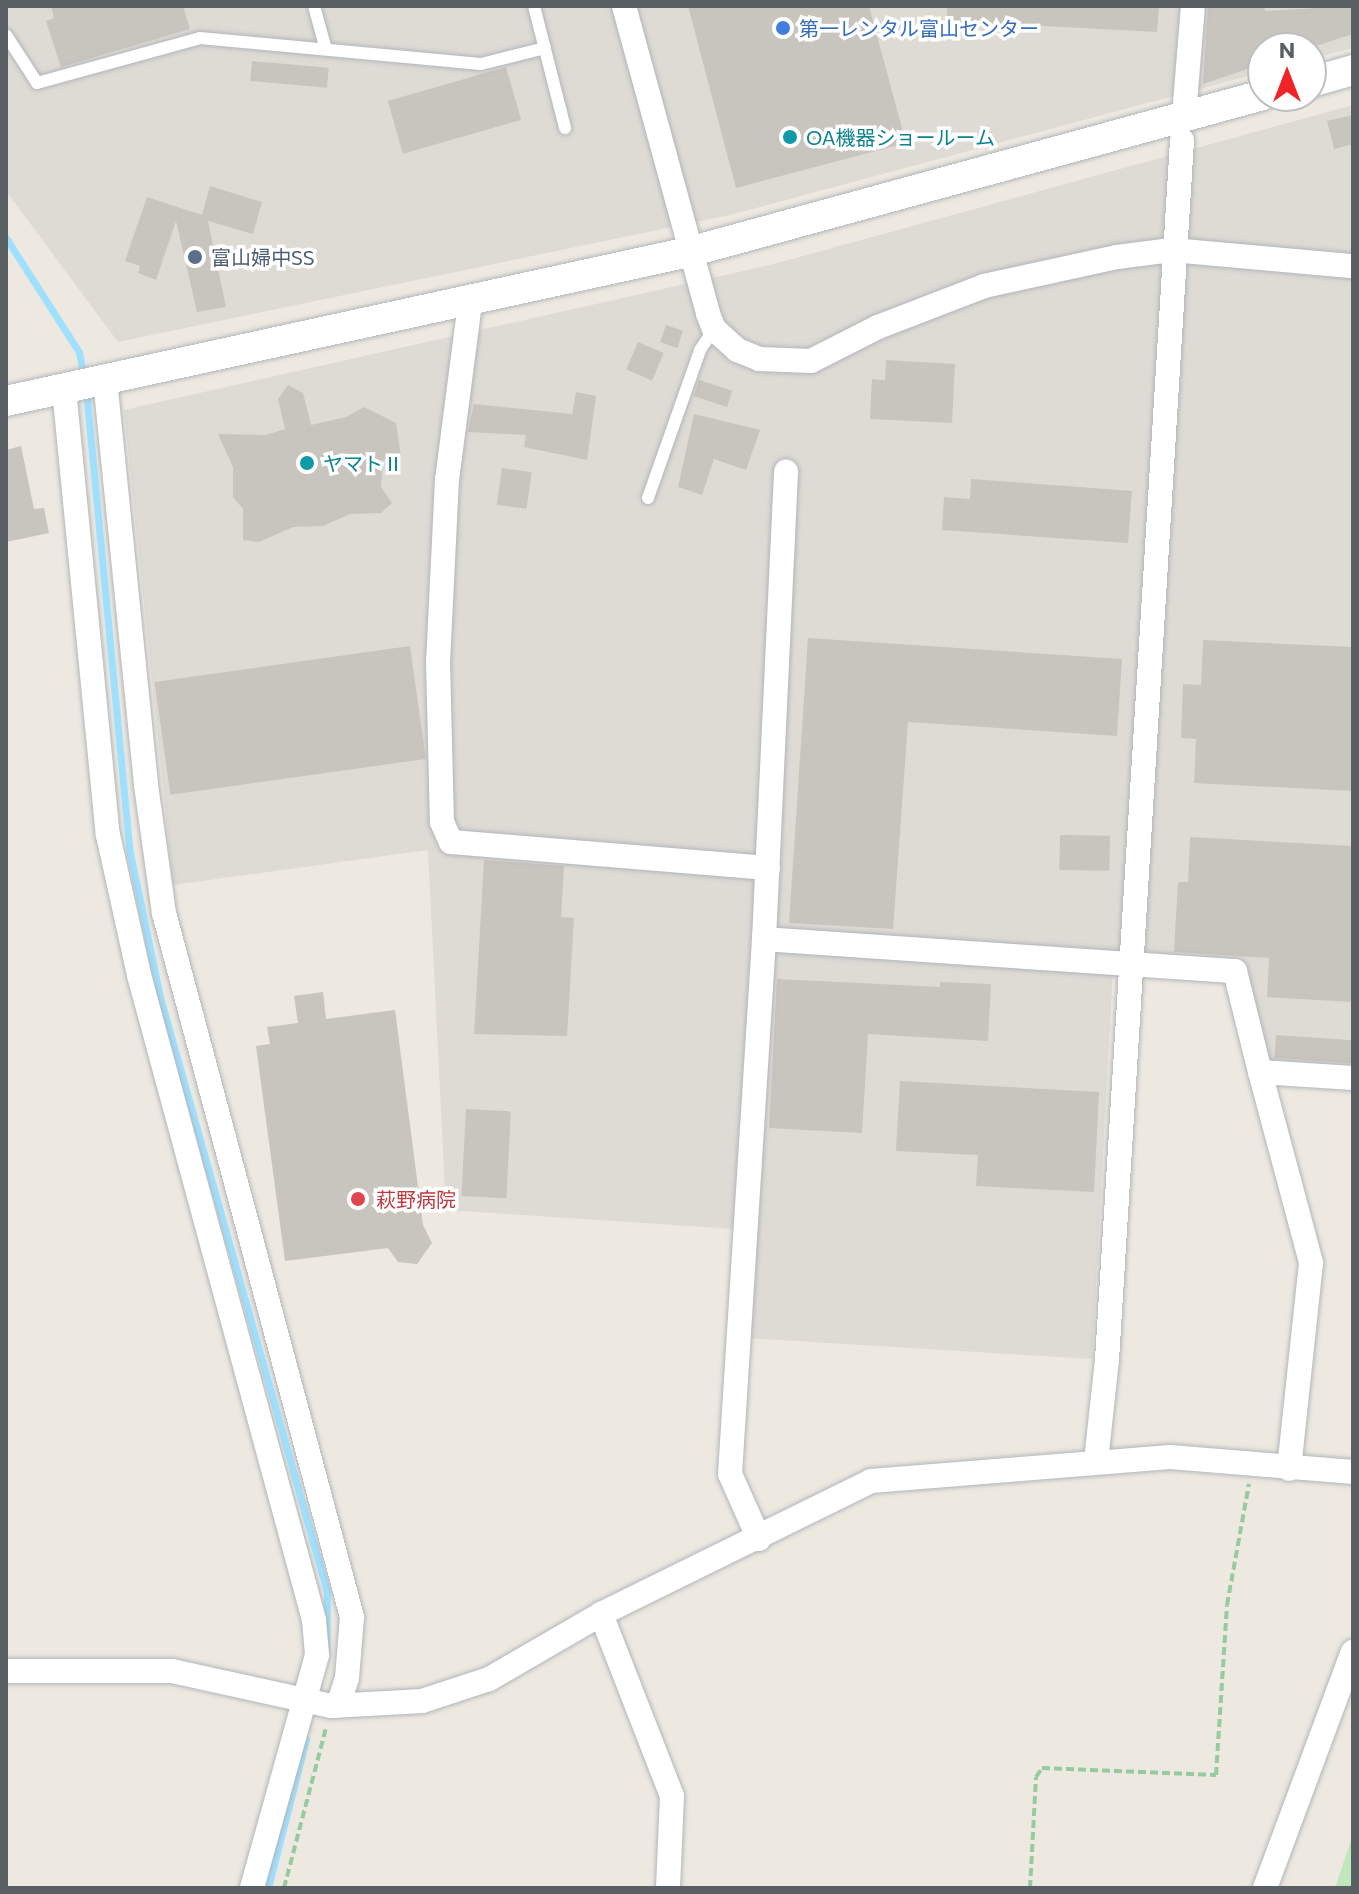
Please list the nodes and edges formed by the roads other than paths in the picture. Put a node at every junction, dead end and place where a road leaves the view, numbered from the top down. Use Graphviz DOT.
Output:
graph roads {
  1 [pos="314,6"];
  2 [pos="534,6"];
  3 [pos="624,6"];
  4 [pos="1193,6"];
  5 [pos="6,35"];
  6 [pos="325,46"];
  7 [pos="545,48"];
  8 [pos="1353,70"];
  9 [pos="1327,77"];
  10 [pos="1247,99"];
  11 [pos="1185,103"];
  12 [pos="565,128"];
  13 [pos="1182,140"];
  14 [pos="1172,250"];
  15 [pos="689,252"];
  16 [pos="1353,266"];
  17 [pos="470,303"];
  18 [pos="714,329"];
  19 [pos="105,380"];
  20 [pos="64,389"];
  21 [pos="6,401"];
  22 [pos="786,472"];
  23 [pos="648,498"];
  24 [pos="768,868"];
  25 [pos="764,939"];
  26 [pos="1132,960"];
  27 [pos="1260,1072"];
  28 [pos="1353,1078"];
  29 [pos="1096,1461"];
  30 [pos="1289,1469"];
  31 [pos="1353,1472"];
  32 [pos="759,1539"];
  33 [pos="601,1614"];
  34 [pos="1353,1652"];
  35 [pos="6,1671"];
  36 [pos="305,1703"];
  37 [pos="335,1706"];
  38 [pos="252,1888"];
  39 [pos="668,1888"];
  40 [pos="1265,1888"];
  1 -- 6 [label="lane"];
  2 -- 7 [label="lane"];
  3 -- 15 [label="street"];
  4 -- 11 [label="street"];
  5 -- 6 [label="lane"];
  6 -- 7 [label="lane"];
  7 -- 12 [label="lane"];
  8 -- 9 [label="street"];
  10 -- 15 [label="street"];
  13 -- 14 [label="street"];
  14 -- 16 [label="street"];
  14 -- 18 [label="street"];
  14 -- 26 [label="street"];
  15 -- 17 [label="street"];
  15 -- 18 [label="street"];
  17 -- 19 [label="street"];
  17 -- 24 [label="street"];
  18 -- 23 [label="lane"];
  19 -- 20 [label="street"];
  19 -- 37 [label="street"];
  20 -- 21 [label="street"];
  20 -- 36 [label="street"];
  22 -- 24 [label="street"];
  24 -- 25 [label="street"];
  25 -- 26 [label="street"];
  25 -- 32 [label="street"];
  26 -- 27 [label="street"];
  26 -- 29 [label="street"];
  27 -- 28 [label="street"];
  27 -- 30 [label="street"];
  29 -- 30 [label="street"];
  29 -- 32 [label="street"];
  30 -- 31 [label="street"];
  32 -- 33 [label="street"];
  33 -- 37 [label="street"];
  33 -- 39 [label="street"];
  34 -- 40 [label="street"];
  35 -- 36 [label="street"];
  36 -- 37 [label="street"];
  36 -- 38 [label="street"];
}
